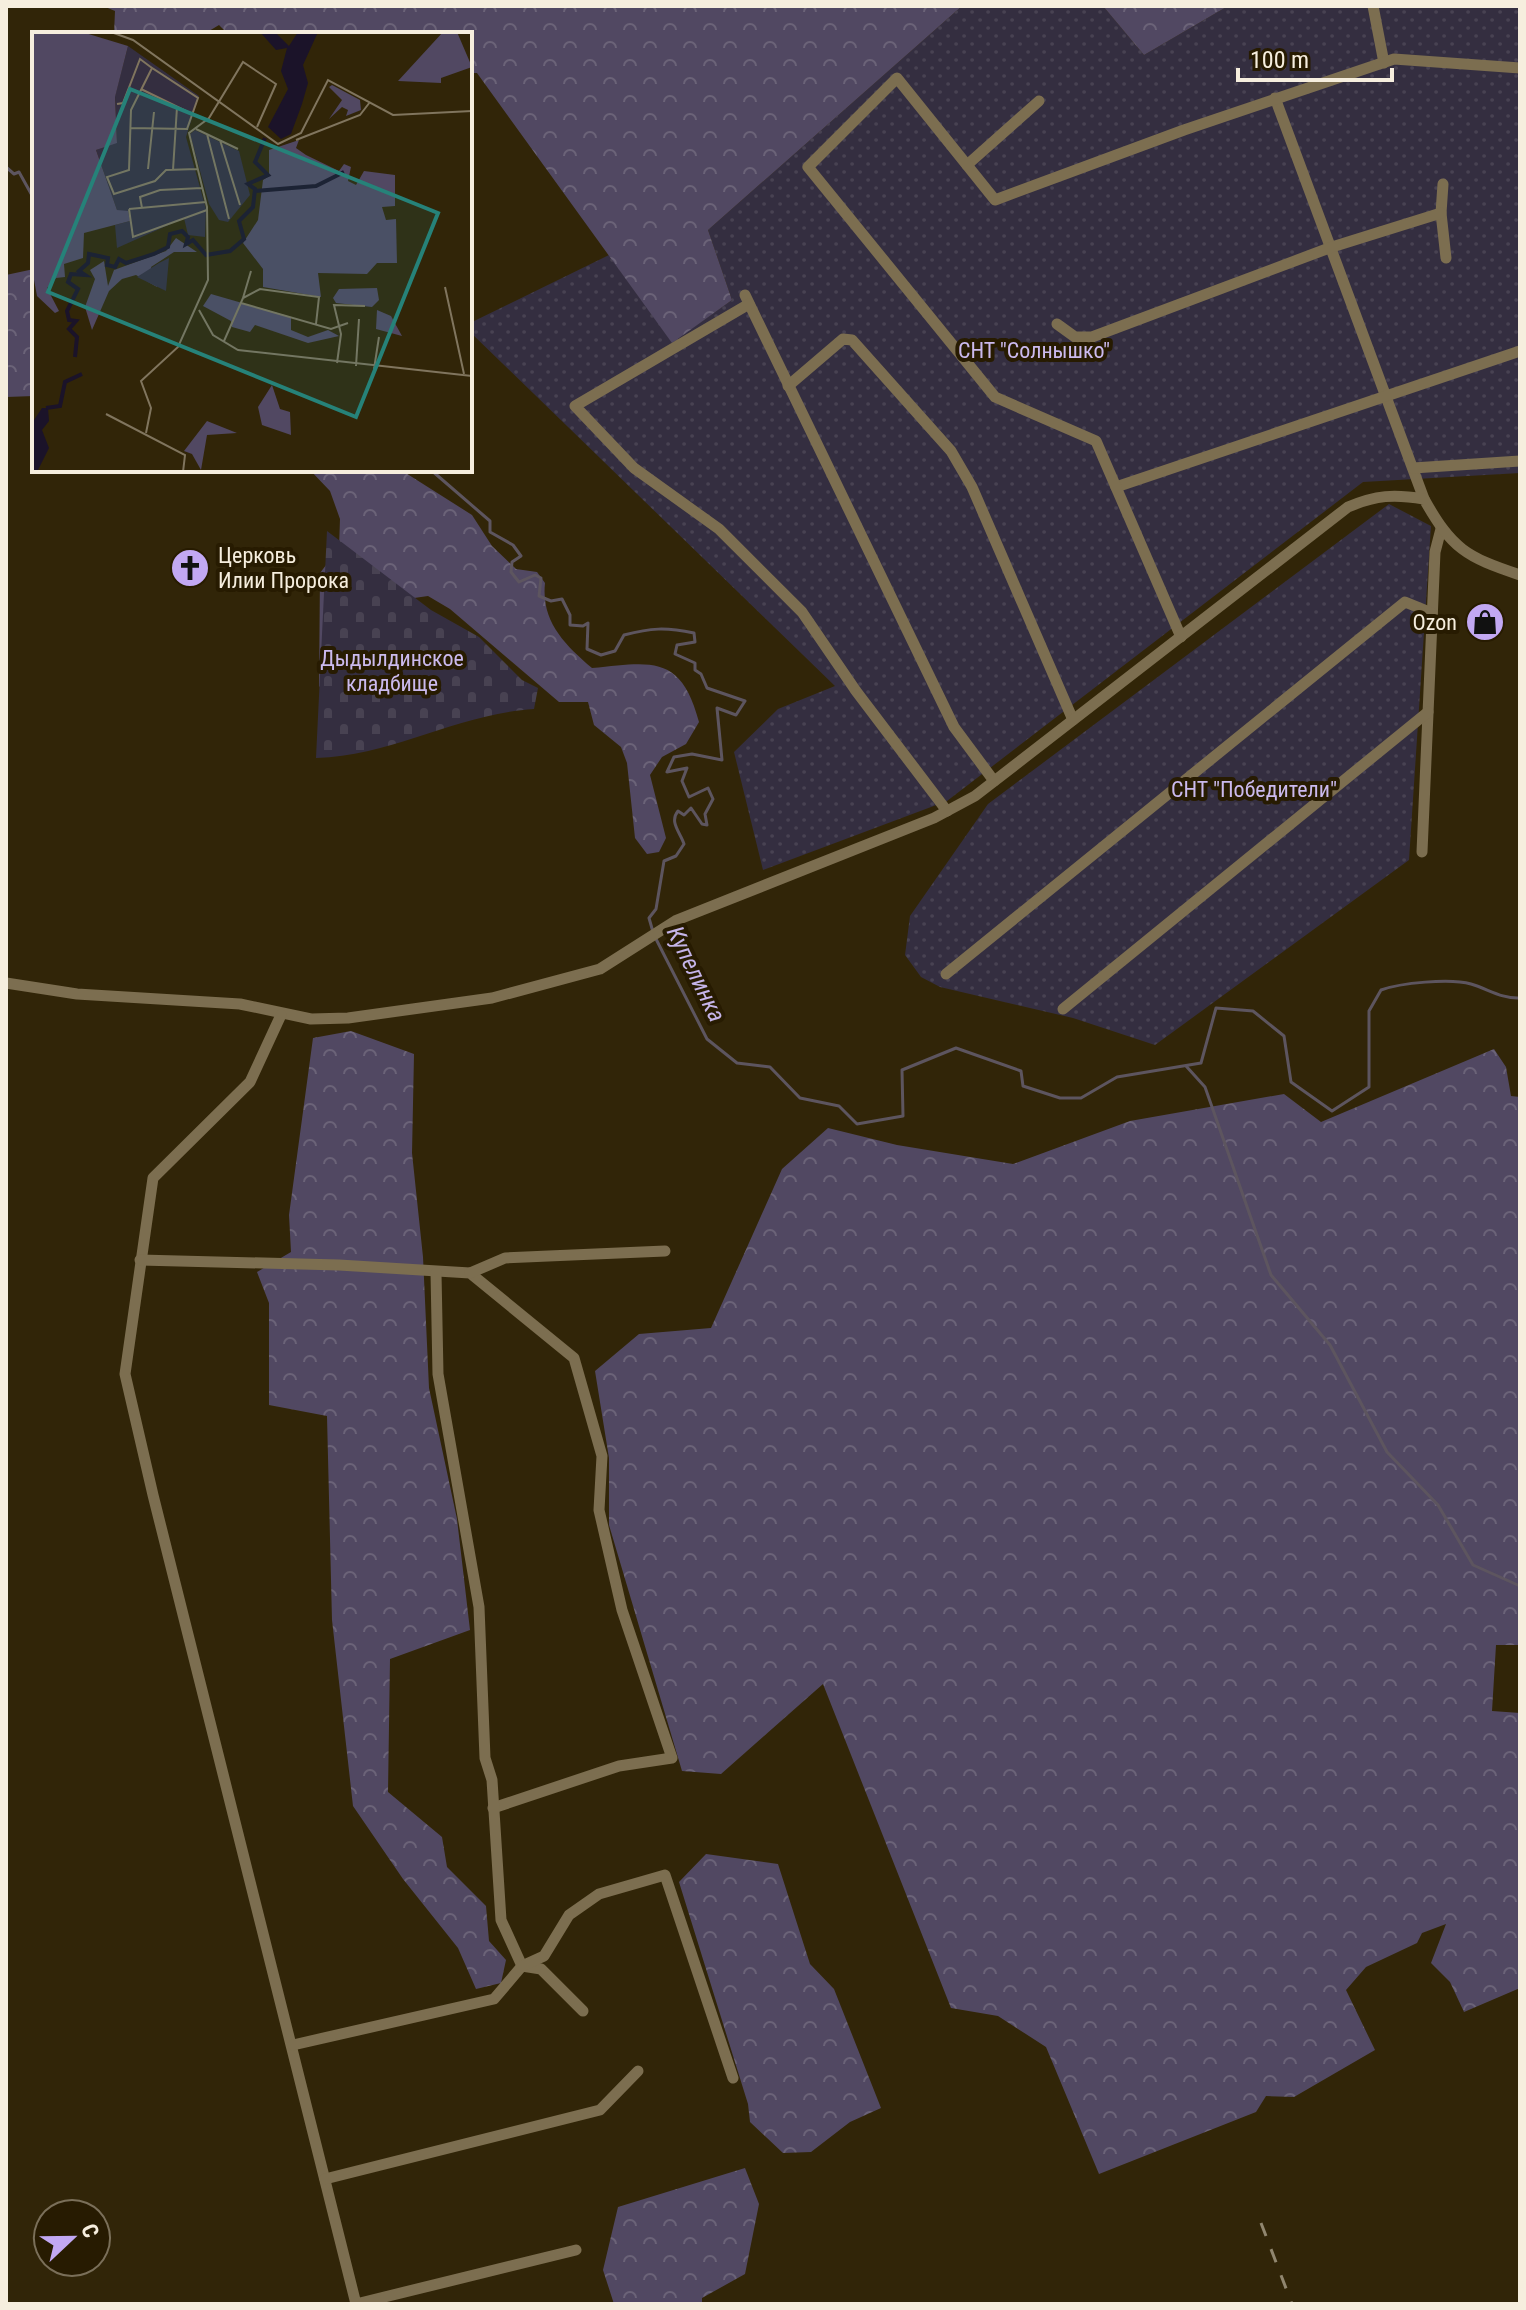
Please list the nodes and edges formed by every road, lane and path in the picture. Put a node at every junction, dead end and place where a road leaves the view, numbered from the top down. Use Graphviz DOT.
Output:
graph roads {
  1 [pos="1373,6"];
  2 [pos="1384,63"];
  3 [pos="1520,68"];
  4 [pos="1275,98"];
  5 [pos="1039,101"];
  6 [pos="967,165"];
  7 [pos="1443,184"];
  8 [pos="1441,213"];
  9 [pos="1332,247"];
  10 [pos="1446,258"];
  11 [pos="1057,324"];
  12 [pos="1520,351"];
  13 [pos="788,386"];
  14 [pos="1384,394"];
  15 [pos="1520,461"];
  16 [pos="1413,468"];
  17 [pos="1116,487"];
  18 [pos="1424,499"];
  19 [pos="1441,529"];
  20 [pos="1520,575"];
  21 [pos="1432,613"];
  22 [pos="1181,637"];
  23 [pos="1428,712"];
  24 [pos="1073,720"];
  25 [pos="994,781"];
  26 [pos="947,811"];
  27 [pos="1422,852"];
  28 [pos="946,974"];
  29 [pos="6,983"];
  30 [pos="1063,1009"];
  31 [pos="281,1015"];
  32 [pos="665,1251"];
  33 [pos="140,1260"];
  34 [pos="436,1273"];
  35 [pos="470,1273"];
  36 [pos="493,1808"];
  37 [pos="522,1966"];
  38 [pos="583,2011"];
  39 [pos="293,2045"];
  40 [pos="638,2071"];
  41 [pos="733,2078"];
  42 [pos="325,2179"];
  43 [pos="576,2250"];
  44 [pos="356,2304"];
  1 -- 2 [label="street"];
  2 -- 3 [label="street"];
  2 -- 4 [label="street"];
  4 -- 6 [label="street"];
  4 -- 9 [label="street"];
  5 -- 6 [label="street"];
  6 -- 17 [label="street"];
  7 -- 8 [label="street"];
  8 -- 9 [label="street"];
  8 -- 10 [label="street"];
  9 -- 11 [label="street"];
  9 -- 14 [label="street"];
  12 -- 14 [label="street"];
  13 -- 24 [label="street"];
  13 -- 25 [label="street"];
  13 -- 26 [label="street"];
  14 -- 16 [label="street"];
  14 -- 17 [label="street"];
  15 -- 16 [label="street"];
  16 -- 18 [label="street"];
  17 -- 22 [label="street"];
  18 -- 19 [label="street"];
  18 -- 22 [label="street"];
  19 -- 20 [label="street"];
  19 -- 21 [label="street"];
  21 -- 23 [label="street"];
  21 -- 28 [label="street"];
  22 -- 24 [label="street"];
  23 -- 27 [label="street"];
  23 -- 30 [label="street"];
  24 -- 25 [label="street"];
  25 -- 26 [label="street"];
  26 -- 31 [label="street"];
  29 -- 31 [label="street"];
  31 -- 33 [label="street"];
  32 -- 35 [label="street"];
  33 -- 34 [label="street"];
  33 -- 39 [label="street"];
  34 -- 35 [label="street"];
  34 -- 36 [label="street"];
  35 -- 36 [label="street"];
  36 -- 37 [label="street"];
  37 -- 38 [label="street"];
  37 -- 39 [label="street"];
  37 -- 41 [label="street"];
  39 -- 42 [label="street"];
  40 -- 42 [label="street"];
  42 -- 44 [label="street"];
  43 -- 44 [label="street"];
}
